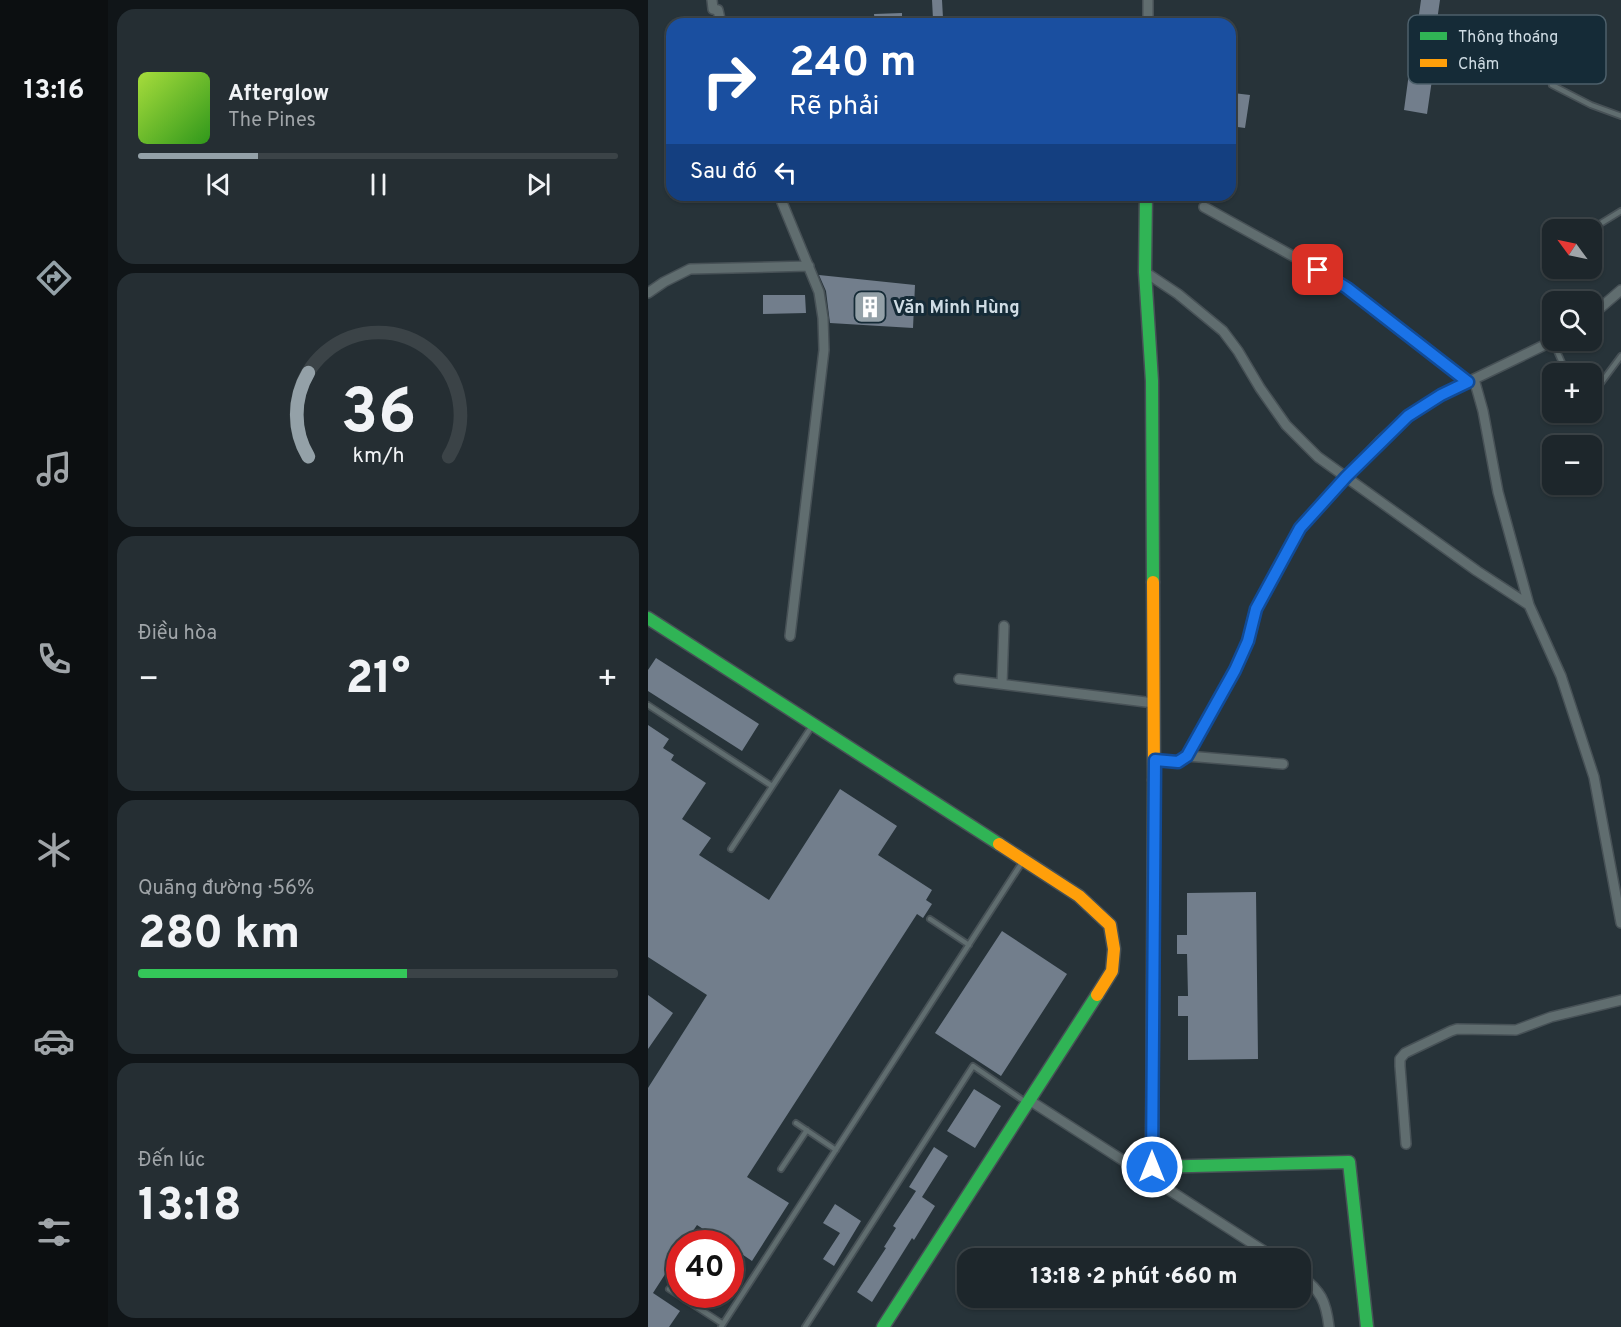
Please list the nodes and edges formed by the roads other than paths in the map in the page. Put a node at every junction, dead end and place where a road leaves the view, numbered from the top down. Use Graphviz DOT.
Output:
graph roads {
  1 [pos="712,0"];
  2 [pos="1148,0"];
  3 [pos="720,18"];
  4 [pos="1148,18"];
  5 [pos="1552,86"];
  6 [pos="1621,116"];
  7 [pos="781,201"];
  8 [pos="1146,201"];
  9 [pos="1204,207"];
  10 [pos="1621,211"];
  11 [pos="1602,223"];
  12 [pos="808,266"];
  13 [pos="1145,272"];
  14 [pos="1621,290"];
  15 [pos="648,293"];
  16 [pos="1602,306"];
  17 [pos="1542,347"];
  18 [pos="1621,356"];
  19 [pos="1471,380"];
  20 [pos="1602,382"];
  21 [pos="1346,477"];
  22 [pos="1529,605"];
  23 [pos="648,618"];
  24 [pos="1004,627"];
  25 [pos="790,636"];
  26 [pos="959,679"];
  27 [pos="1002,684"];
  28 [pos="1154,703"];
  29 [pos="648,705"];
  30 [pos="813,724"];
  31 [pos="1187,756"];
  32 [pos="1155,760"];
  33 [pos="1283,764"];
  34 [pos="772,786"];
  35 [pos="731,849"];
  36 [pos="1024,860"];
  37 [pos="930,919"];
  38 [pos="1621,923"];
  39 [pos="969,945"];
  40 [pos="1621,1000"];
  41 [pos="1028,1101"];
  42 [pos="796,1123"];
  43 [pos="807,1130"];
  44 [pos="1406,1144"];
  45 [pos="836,1150"];
  46 [pos="781,1169"];
  47 [pos="1259,1248"];
  48 [pos="1311,1284"];
  49 [pos="699,1308"];
  50 [pos="722,1326"];
  51 [pos="805,1327"];
  52 [pos="883,1327"];
  53 [pos="1329,1327"];
  54 [pos="1367,1327"];
  1 -- 3 [label="street"];
  2 -- 4 [label="street"];
  5 -- 6 [label="lane"];
  7 -- 12 [label="street"];
  8 -- 13 [label="street"];
  9 -- 19 [label="street"];
  10 -- 11 [label="lane"];
  12 -- 15 [label="street"];
  12 -- 25 [label="street"];
  13 -- 21 [label="street"];
  13 -- 28 [label="street"];
  14 -- 16 [label="street"];
  17 -- 19 [label="street"];
  18 -- 20 [label="lane"];
  19 -- 21 [label="street"];
  19 -- 22 [label="street"];
  21 -- 22 [label="street"];
  21 -- 31 [label="street"];
  22 -- 38 [label="street"];
  23 -- 30 [label="street"];
  24 -- 27 [label="street"];
  26 -- 27 [label="street"];
  27 -- 28 [label="street"];
  28 -- 32 [label="street"];
  29 -- 34 [label="lane"];
  30 -- 34 [label="lane"];
  30 -- 36 [label="street"];
  31 -- 32 [label="street"];
  31 -- 33 [label="street"];
  32 -- 54 [label="street"];
  34 -- 35 [label="lane"];
  36 -- 39 [label="lane"];
  36 -- 41 [label="street"];
  37 -- 39 [label="lane"];
  39 -- 45 [label="lane"];
  40 -- 44 [label="street"];
  41 -- 47 [label="street"];
  41 -- 51 [label="lane"];
  41 -- 52 [label="street"];
  42 -- 43 [label="lane"];
  43 -- 45 [label="lane"];
  43 -- 46 [label="lane"];
  45 -- 50 [label="lane"];
  48 -- 53 [label="street"];
  49 -- 50 [label="lane"];
}
